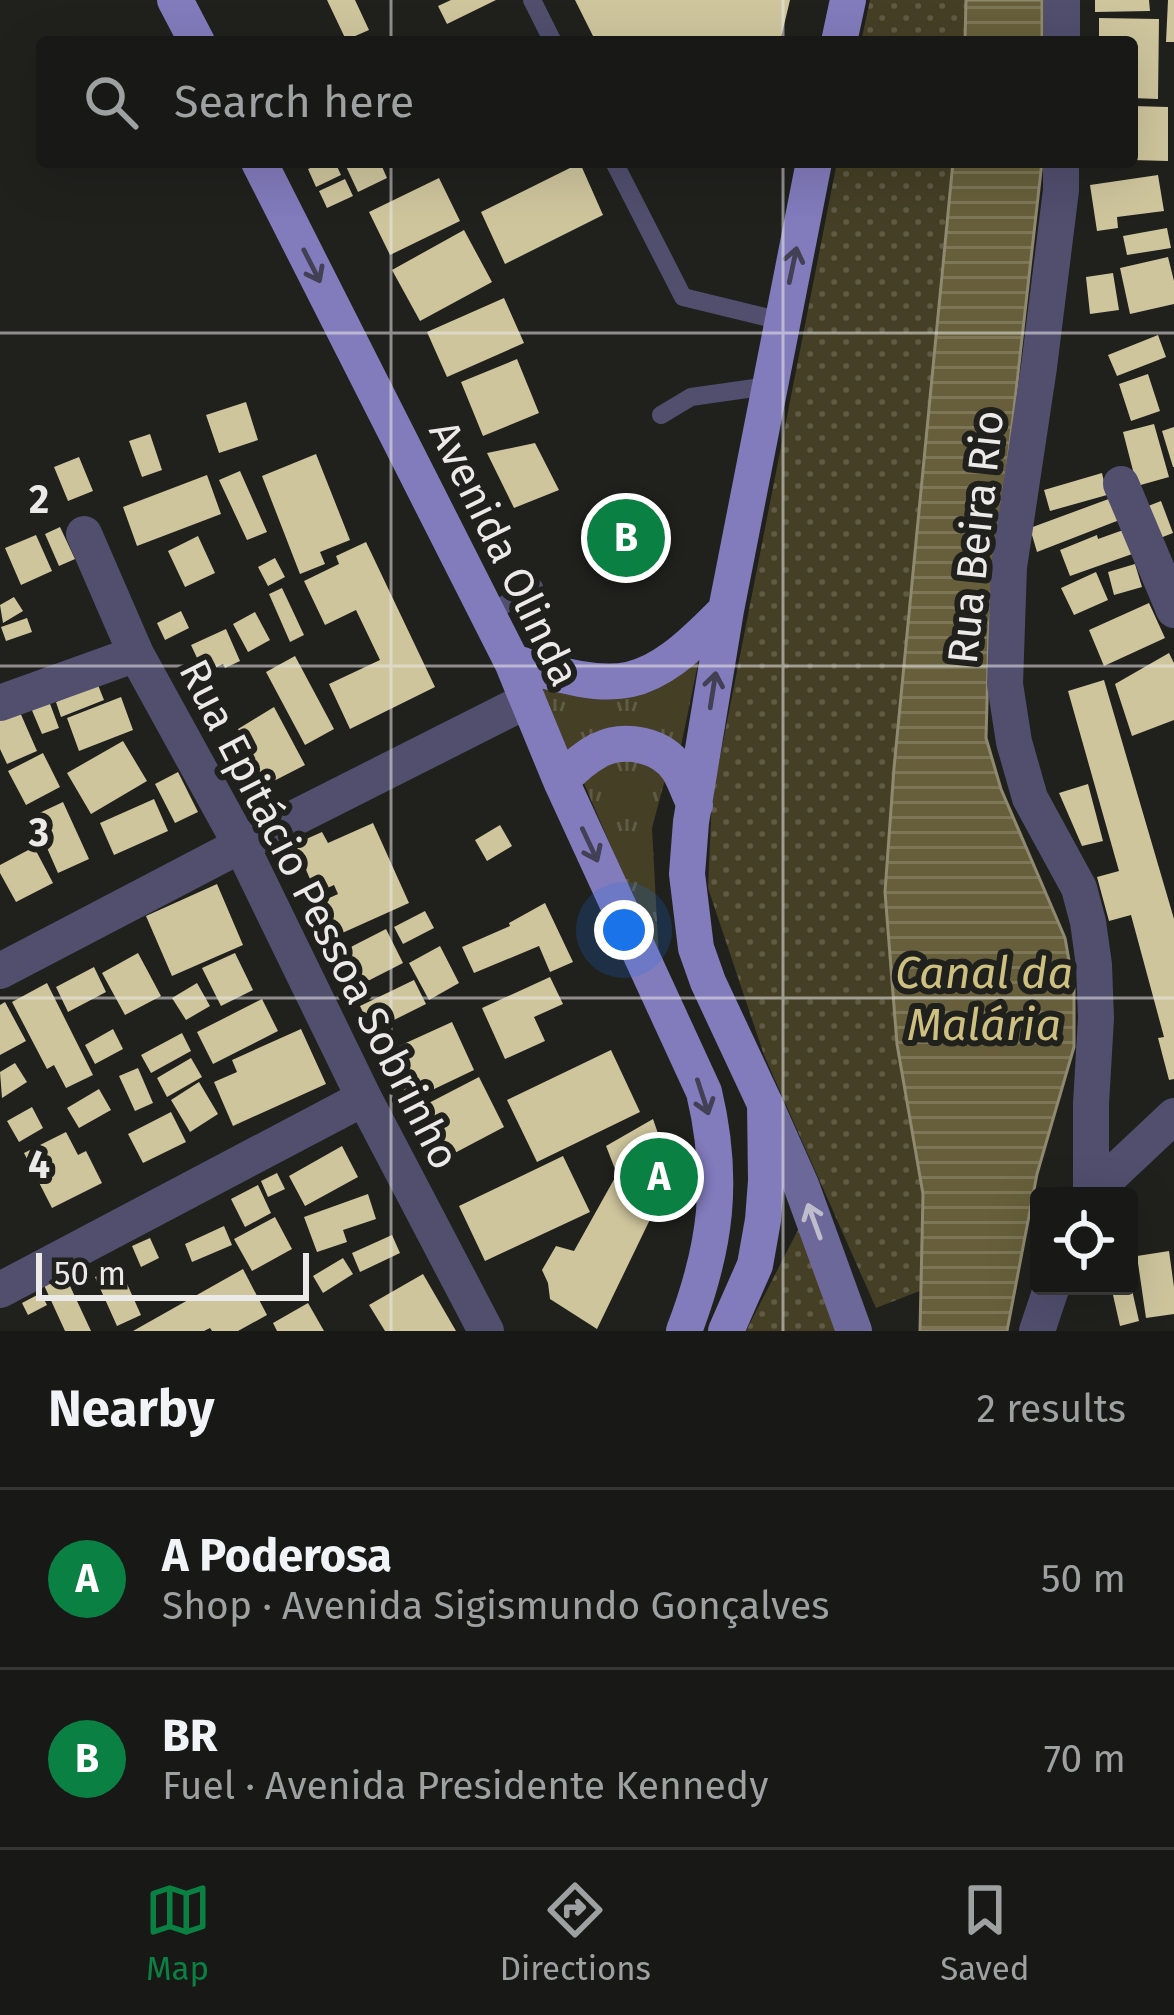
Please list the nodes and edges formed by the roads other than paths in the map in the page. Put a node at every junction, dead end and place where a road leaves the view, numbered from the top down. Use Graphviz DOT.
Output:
graph roads {
  1 [pos="175,0"];
  2 [pos="532,0"];
  3 [pos="848,0"];
  4 [pos="1062,0"];
  5 [pos="194,36"];
  6 [pos="550,36"];
  7 [pos="840,36"];
  8 [pos="1062,36"];
  9 [pos="262,168"];
  10 [pos="617,168"];
  11 [pos="813,168"];
  12 [pos="1061,168"];
  13 [pos="781,321"];
  14 [pos="769,386"];
  15 [pos="662,415"];
  16 [pos="1121,484"];
  17 [pos="84,534"];
  18 [pos="534,587"];
  19 [pos="727,610"];
  20 [pos="1174,610"];
  21 [pos="488,615"];
  22 [pos="136,654"];
  23 [pos="512,662"];
  24 [pos="528,700"];
  25 [pos="0,704"];
  26 [pos="561,781"];
  27 [pos="694,806"];
  28 [pos="241,845"];
  29 [pos="0,971"];
  30 [pos="364,1098"];
  31 [pos="765,1104"];
  32 [pos="1174,1116"];
  33 [pos="1090,1187"];
  34 [pos="1098,1187"];
  35 [pos="0,1290"];
  36 [pos="1049,1295"];
  37 [pos="486,1331"];
  38 [pos="684,1331"];
  39 [pos="726,1331"];
  40 [pos="854,1331"];
  41 [pos="1037,1331"];
  1 -- 5 [label="main road"];
  2 -- 6 [label="lane"];
  3 -- 7 [label="main road"];
  4 -- 8 [label="street"];
  9 -- 21 [label="main road, Avenida Olinda, one-way"];
  10 -- 13 [label="lane"];
  13 -- 11 [label="main road, one-way"];
  12 -- 33 [label="street, Rua Beira Rio"];
  13 -- 14 [label="main road"];
  14 -- 15 [label="lane"];
  14 -- 19 [label="main road"];
  16 -- 20 [label="street"];
  17 -- 22 [label="street, Rua Epitácio Pessoa Sobrinho"];
  18 -- 21 [label="lane"];
  19 -- 23 [label="main road"];
  27 -- 19 [label="main road, one-way"];
  21 -- 23 [label="main road, Avenida Olinda"];
  22 -- 25 [label="street"];
  22 -- 28 [label="street, Rua Epitácio Pessoa Sobrinho"];
  23 -- 24 [label="main road, Avenida Olinda"];
  24 -- 26 [label="main road, Avenida Olinda"];
  24 -- 28 [label="street"];
  26 -- 27 [label="main road"];
  26 -- 38 [label="main road, Avenida Olinda, one-way"];
  27 -- 31 [label="main road"];
  28 -- 29 [label="street"];
  28 -- 30 [label="street, Rua Epitácio Pessoa Sobrinho"];
  30 -- 35 [label="street"];
  30 -- 37 [label="street, Rua Epitácio Pessoa Sobrinho"];
  31 -- 39 [label="main road"];
  40 -- 31 [label="main road, one-way"];
  32 -- 34 [label="street"];
  36 -- 41 [label="street"];
}
